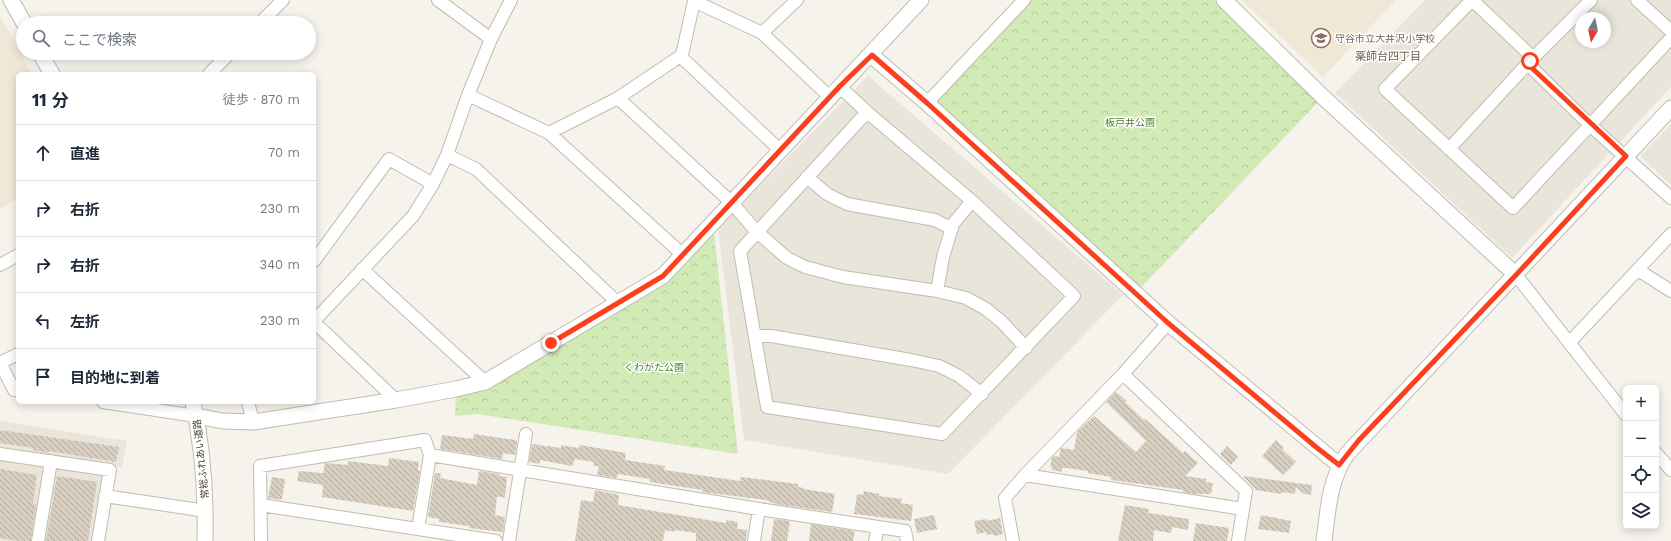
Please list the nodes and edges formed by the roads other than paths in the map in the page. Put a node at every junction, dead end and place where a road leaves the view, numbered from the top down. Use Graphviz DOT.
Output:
graph roads {
  1 [pos="12,0"];
  2 [pos="283,0"];
  3 [pos="438,0"];
  4 [pos="511,0"];
  5 [pos="797,0"];
  6 [pos="921,0"];
  7 [pos="1024,0"];
  8 [pos="1224,0"];
  9 [pos="1472,0"];
  10 [pos="1591,0"];
  11 [pos="1637,0"];
  12 [pos="20,16"];
  13 [pos="267,16"];
  14 [pos="1671,31"];
  15 [pos="762,33"];
  16 [pos="1671,38"];
  17 [pos="492,39"];
  18 [pos="872,55"];
  19 [pos="680,56"];
  20 [pos="44,60"];
  21 [pos="223,60"];
  22 [pos="1530,61"];
  23 [pos="51,72"];
  24 [pos="211,72"];
  25 [pos="835,92"];
  26 [pos="468,96"];
  27 [pos="618,98"];
  28 [pos="927,103"];
  29 [pos="1671,108"];
  30 [pos="867,112"];
  31 [pos="1590,125"];
  32 [pos="549,132"];
  33 [pos="1449,149"];
  34 [pos="781,151"];
  35 [pos="447,155"];
  36 [pos="1626,156"];
  37 [pos="807,177"];
  38 [pos="433,184"];
  39 [pos="1671,198"];
  40 [pos="972,201"];
  41 [pos="732,203"];
  42 [pos="952,230"];
  43 [pos="756,231"];
  44 [pos="1671,234"];
  45 [pos="682,255"];
  46 [pos="16,257"];
  47 [pos="316,258"];
  48 [pos="0,265"];
  49 [pos="362,269"];
  50 [pos="1638,270"];
  51 [pos="1516,275"];
  52 [pos="937,291"];
  53 [pos="1671,291"];
  54 [pos="618,303"];
  55 [pos="316,319"];
  56 [pos="316,323"];
  57 [pos="1168,323"];
  58 [pos="755,336"];
  59 [pos="1569,343"];
  60 [pos="1026,348"];
  61 [pos="16,355"];
  62 [pos="0,363"];
  63 [pos="1122,374"];
  64 [pos="485,382"];
  65 [pos="16,390"];
  66 [pos="982,394"];
  67 [pos="396,400"];
  68 [pos="136,404"];
  69 [pos="248,404"];
  70 [pos="194,409"];
  71 [pos="1623,411"];
  72 [pos="253,422"];
  73 [pos="526,434"];
  74 [pos="0,454"];
  75 [pos="430,456"];
  76 [pos="1659,456"];
  77 [pos="51,461"];
  78 [pos="1339,465"];
  79 [pos="521,469"];
  80 [pos="1671,470"];
  81 [pos="1025,475"];
  82 [pos="105,496"];
  83 [pos="260,505"];
  84 [pos="759,509"];
  85 [pos="1243,509"];
  86 [pos="206,511"];
  87 [pos="878,527"];
  88 [pos="418,529"];
  89 [pos="38,541"];
  90 [pos="98,541"];
  91 [pos="205,541"];
  92 [pos="261,541"];
  93 [pos="496,541"];
  94 [pos="510,541"];
  95 [pos="754,541"];
  96 [pos="875,541"];
  97 [pos="907,541"];
  98 [pos="1013,541"];
  99 [pos="1238,541"];
  100 [pos="1324,541"];
  1 -- 12 [label="street"];
  2 -- 13 [label="street"];
  3 -- 17 [label="street"];
  4 -- 17 [label="street"];
  5 -- 15 [label="street"];
  6 -- 18 [label="street"];
  7 -- 28 [label="street"];
  8 -- 51 [label="street"];
  9 -- 22 [label="street"];
  9 -- 33 [label="street"];
  10 -- 22 [label="street"];
  11 -- 14 [label="street"];
  15 -- 19 [label="street"];
  15 -- 25 [label="street"];
  16 -- 31 [label="street"];
  17 -- 26 [label="street"];
  18 -- 25 [label="street"];
  18 -- 28 [label="street"];
  19 -- 27 [label="street"];
  19 -- 34 [label="street"];
  20 -- 23 [label="street"];
  21 -- 24 [label="street"];
  22 -- 31 [label="street"];
  22 -- 33 [label="street"];
  25 -- 30 [label="street"];
  25 -- 34 [label="street"];
  26 -- 32 [label="street"];
  26 -- 35 [label="street"];
  27 -- 32 [label="street"];
  27 -- 41 [label="street"];
  28 -- 57 [label="street"];
  29 -- 36 [label="street"];
  30 -- 37 [label="street"];
  30 -- 40 [label="street"];
  31 -- 33 [label="street"];
  31 -- 36 [label="street"];
  32 -- 45 [label="street"];
  34 -- 41 [label="street"];
  35 -- 38 [label="street"];
  35 -- 54 [label="street"];
  36 -- 39 [label="street"];
  36 -- 51 [label="street"];
  37 -- 42 [label="street"];
  37 -- 43 [label="street"];
  38 -- 47 [label="street"];
  38 -- 49 [label="street"];
  40 -- 42 [label="street"];
  40 -- 60 [label="street"];
  41 -- 43 [label="street"];
  41 -- 45 [label="street"];
  42 -- 52 [label="street"];
  43 -- 52 [label="street"];
  43 -- 58 [label="street"];
  44 -- 50 [label="street"];
  45 -- 54 [label="street"];
  46 -- 48 [label="street"];
  49 -- 55 [label="street"];
  49 -- 64 [label="street"];
  50 -- 53 [label="street"];
  50 -- 59 [label="street"];
  51 -- 59 [label="street"];
  51 -- 78 [label="street"];
  52 -- 60 [label="street"];
  54 -- 64 [label="street"];
  56 -- 67 [label="street"];
  57 -- 63 [label="street"];
  57 -- 78 [label="street"];
  58 -- 66 [label="street"];
  58 -- 66 [label="street"];
  59 -- 71 [label="street"];
  60 -- 66 [label="street"];
  61 -- 62 [label="street"];
  62 -- 65 [label="street"];
  63 -- 81 [label="street"];
  63 -- 85 [label="street"];
  64 -- 67 [label="street"];
  67 -- 72 [label="street"];
  68 -- 70 [label="street"];
  69 -- 72 [label="street"];
  70 -- 72 [label="street"];
  70 -- 86 [label="street, 常総ふれあい道路"];
  73 -- 79 [label="street"];
  74 -- 77 [label="street"];
  75 -- 79 [label="street"];
  75 -- 83 [label="street"];
  75 -- 88 [label="street"];
  76 -- 80 [label="street"];
  77 -- 82 [label="street"];
  77 -- 89 [label="street"];
  78 -- 100 [label="street"];
  79 -- 84 [label="street"];
  79 -- 94 [label="street"];
  81 -- 85 [label="street"];
  81 -- 98 [label="street"];
  82 -- 86 [label="street"];
  82 -- 90 [label="street"];
  83 -- 88 [label="street"];
  83 -- 92 [label="street"];
  84 -- 87 [label="street"];
  84 -- 95 [label="street"];
  85 -- 99 [label="street"];
  86 -- 91 [label="street, 常総ふれあい道路"];
  87 -- 96 [label="street"];
  87 -- 97 [label="street"];
  88 -- 93 [label="street"];
}
